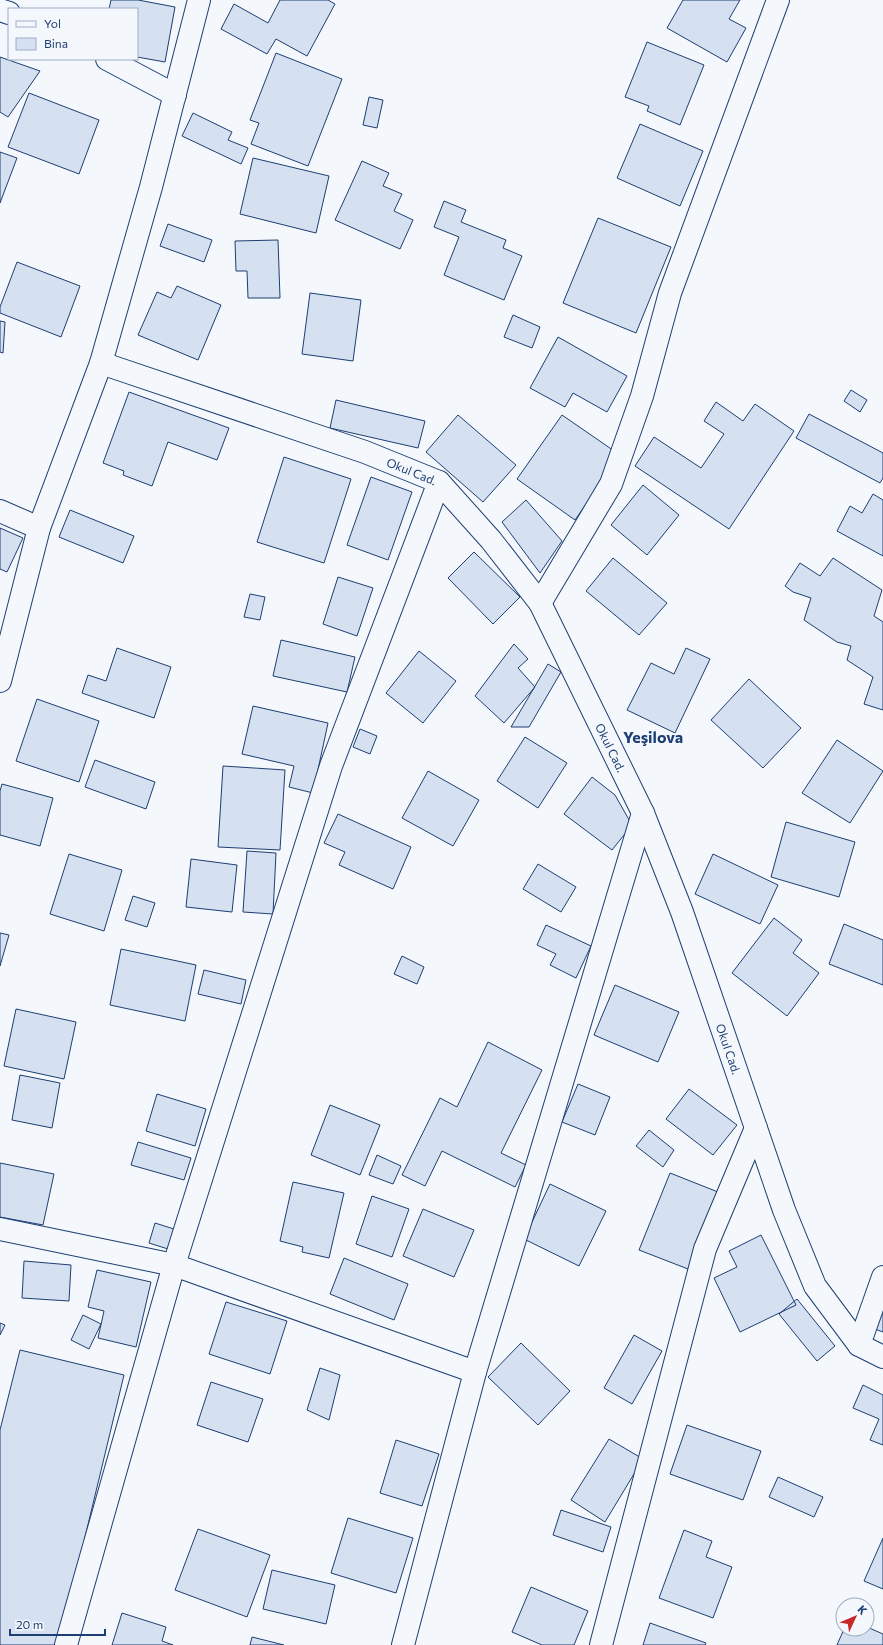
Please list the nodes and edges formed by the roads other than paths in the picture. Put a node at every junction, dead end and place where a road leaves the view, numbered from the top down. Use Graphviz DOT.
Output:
graph roads {
  1 [pos="199,0"];
  2 [pos="778,0"];
  3 [pos="109,60"];
  4 [pos="175,95"];
  5 [pos="101,363"];
  6 [pos="439,482"];
  7 [pos="0,511"];
  8 [pos="38,528"];
  9 [pos="540,603"];
  10 [pos="0,681"];
  11 [pos="643,813"];
  12 [pos="756,1128"];
  13 [pos="0,1229"];
  14 [pos="174,1265"];
  15 [pos="883,1276"];
  16 [pos="859,1345"];
  17 [pos="883,1357"];
  18 [pos="475,1372"];
  19 [pos="66,1645"];
  20 [pos="403,1645"];
  21 [pos="601,1645"];
  1 -- 4 [label="street"];
  2 -- 9 [label="street"];
  3 -- 4 [label="street"];
  4 -- 5 [label="street"];
  5 -- 6 [label="street, Okul Cad."];
  5 -- 8 [label="street"];
  6 -- 9 [label="street, Okul Cad."];
  6 -- 14 [label="street"];
  7 -- 8 [label="street"];
  8 -- 10 [label="street"];
  9 -- 11 [label="street, Okul Cad."];
  11 -- 12 [label="street, Okul Cad."];
  11 -- 18 [label="street"];
  12 -- 16 [label="street, Okul Cad."];
  12 -- 21 [label="street"];
  13 -- 14 [label="street"];
  14 -- 18 [label="street"];
  14 -- 19 [label="street"];
  15 -- 16 [label="street"];
  16 -- 17 [label="street, Okul Cad."];
  18 -- 20 [label="street"];
}
